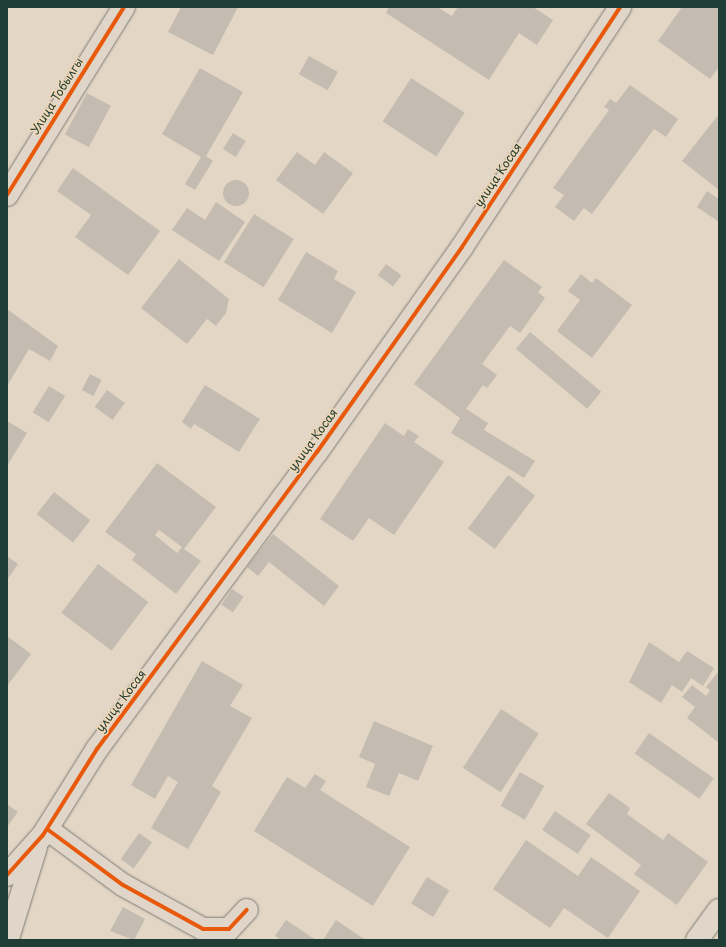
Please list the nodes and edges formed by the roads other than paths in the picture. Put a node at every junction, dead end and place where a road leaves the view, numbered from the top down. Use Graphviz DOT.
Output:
graph roads {
  1 [pos="124,7"];
  2 [pos="620,7"];
  3 [pos="7,195"];
  4 [pos="43,835"];
  5 [pos="7,875"];
  6 [pos="247,910"];
  7 [pos="719,910"];
  8 [pos="8,935"];
  9 [pos="697,940"];
  1 -- 3 [label="street, Улица Тобылгы"];
  2 -- 4 [label="street, улица Косая"];
  4 -- 5 [label="street, улица Косая"];
  4 -- 6 [label="street"];
  4 -- 8 [label="street"];
  7 -- 9 [label="street"];
}
